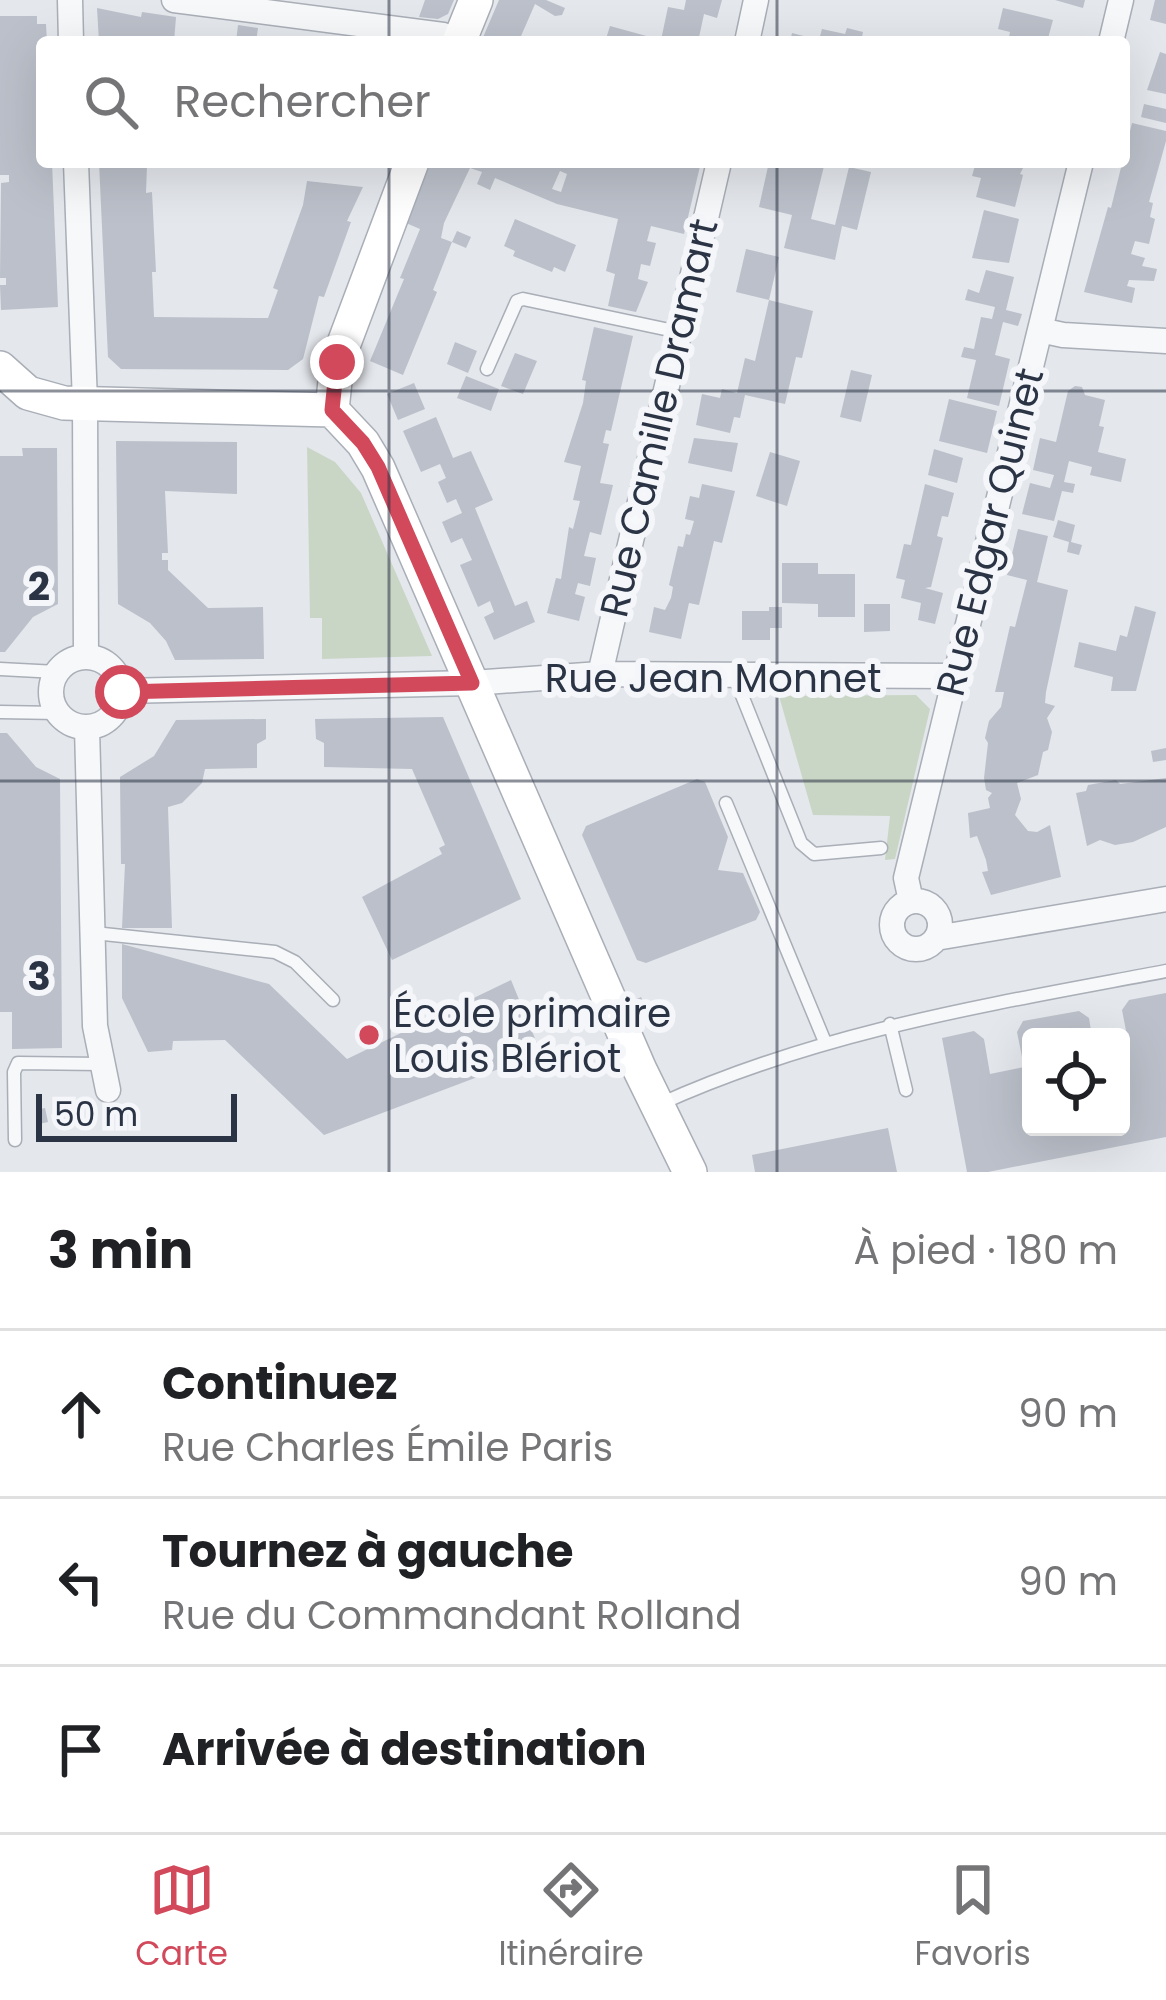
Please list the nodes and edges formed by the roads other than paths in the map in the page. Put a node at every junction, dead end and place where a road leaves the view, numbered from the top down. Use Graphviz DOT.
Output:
graph roads {
  1 [pos="70,0"];
  2 [pos="174,0"];
  3 [pos="476,0"];
  4 [pos="756,0"];
  5 [pos="1121,0"];
  6 [pos="71,36"];
  7 [pos="445,36"];
  8 [pos="461,36"];
  9 [pos="748,36"];
  10 [pos="1112,36"];
  11 [pos="76,168"];
  12 [pos="410,168"];
  13 [pos="717,168"];
  14 [pos="1080,168"];
  15 [pos="1040,329"];
  16 [pos="679,332"];
  17 [pos="1166,340"];
  18 [pos="0,368"];
  19 [pos="487,369"];
  20 [pos="85,403"];
  21 [pos="332,410"];
  22 [pos="86,657"];
  23 [pos="0,669"];
  24 [pos="57,672"];
  25 [pos="601,674"];
  26 [pos="955,676"];
  27 [pos="735,677"];
  28 [pos="472,683"];
  29 [pos="122,692"];
  30 [pos="0,712"];
  31 [pos="58,713"];
  32 [pos="87,728"];
  33 [pos="726,803"];
  34 [pos="881,848"];
  35 [pos="1166,899"];
  36 [pos="911,901"];
  37 [pos="94,933"];
  38 [pos="936,938"];
  39 [pos="1166,971"];
  40 [pos="333,1000"];
  41 [pos="890,1024"];
  42 [pos="825,1042"];
  43 [pos="102,1064"];
  44 [pos="108,1090"];
  45 [pos="906,1090"];
  46 [pos="657,1106"];
  47 [pos="15,1141"];
  48 [pos="690,1172"];
  1 -- 6 [label="street"];
  2 -- 7 [label="street"];
  3 -- 8 [label="street"];
  4 -- 9 [label="street"];
  5 -- 10 [label="street"];
  11 -- 20 [label="street"];
  12 -- 21 [label="street"];
  13 -- 16 [label="street, Rue Camille Dramart"];
  14 -- 15 [label="street, Rue Edgar Quinet"];
  15 -- 17 [label="street"];
  15 -- 26 [label="street, Rue Edgar Quinet"];
  16 -- 19 [label="lane"];
  16 -- 25 [label="street, Rue Camille Dramart"];
  18 -- 20 [label="street"];
  20 -- 21 [label="street"];
  20 -- 22 [label="street"];
  21 -- 28 [label="street"];
  22 -- 24 [label="street"];
  22 -- 29 [label="street"];
  23 -- 24 [label="lane"];
  24 -- 31 [label="street"];
  25 -- 27 [label="street, Rue Jean Monnet"];
  25 -- 28 [label="street, Rue Jean Monnet"];
  26 -- 27 [label="street, Rue Jean Monnet"];
  26 -- 36 [label="street, Rue Edgar Quinet"];
  27 -- 34 [label="lane"];
  28 -- 29 [label="street, Rue Jean Monnet"];
  28 -- 46 [label="street"];
  29 -- 32 [label="street"];
  30 -- 31 [label="lane"];
  31 -- 32 [label="street"];
  32 -- 37 [label="street"];
  33 -- 42 [label="lane"];
  35 -- 38 [label="street"];
  36 -- 38 [label="street"];
  36 -- 38 [label="street, Rue Edgar Quinet"];
  37 -- 40 [label="lane"];
  37 -- 43 [label="street"];
  39 -- 41 [label="lane"];
  41 -- 42 [label="lane"];
  41 -- 45 [label="lane"];
  42 -- 46 [label="lane"];
  43 -- 44 [label="street"];
  43 -- 47 [label="lane"];
  46 -- 48 [label="street"];
}
